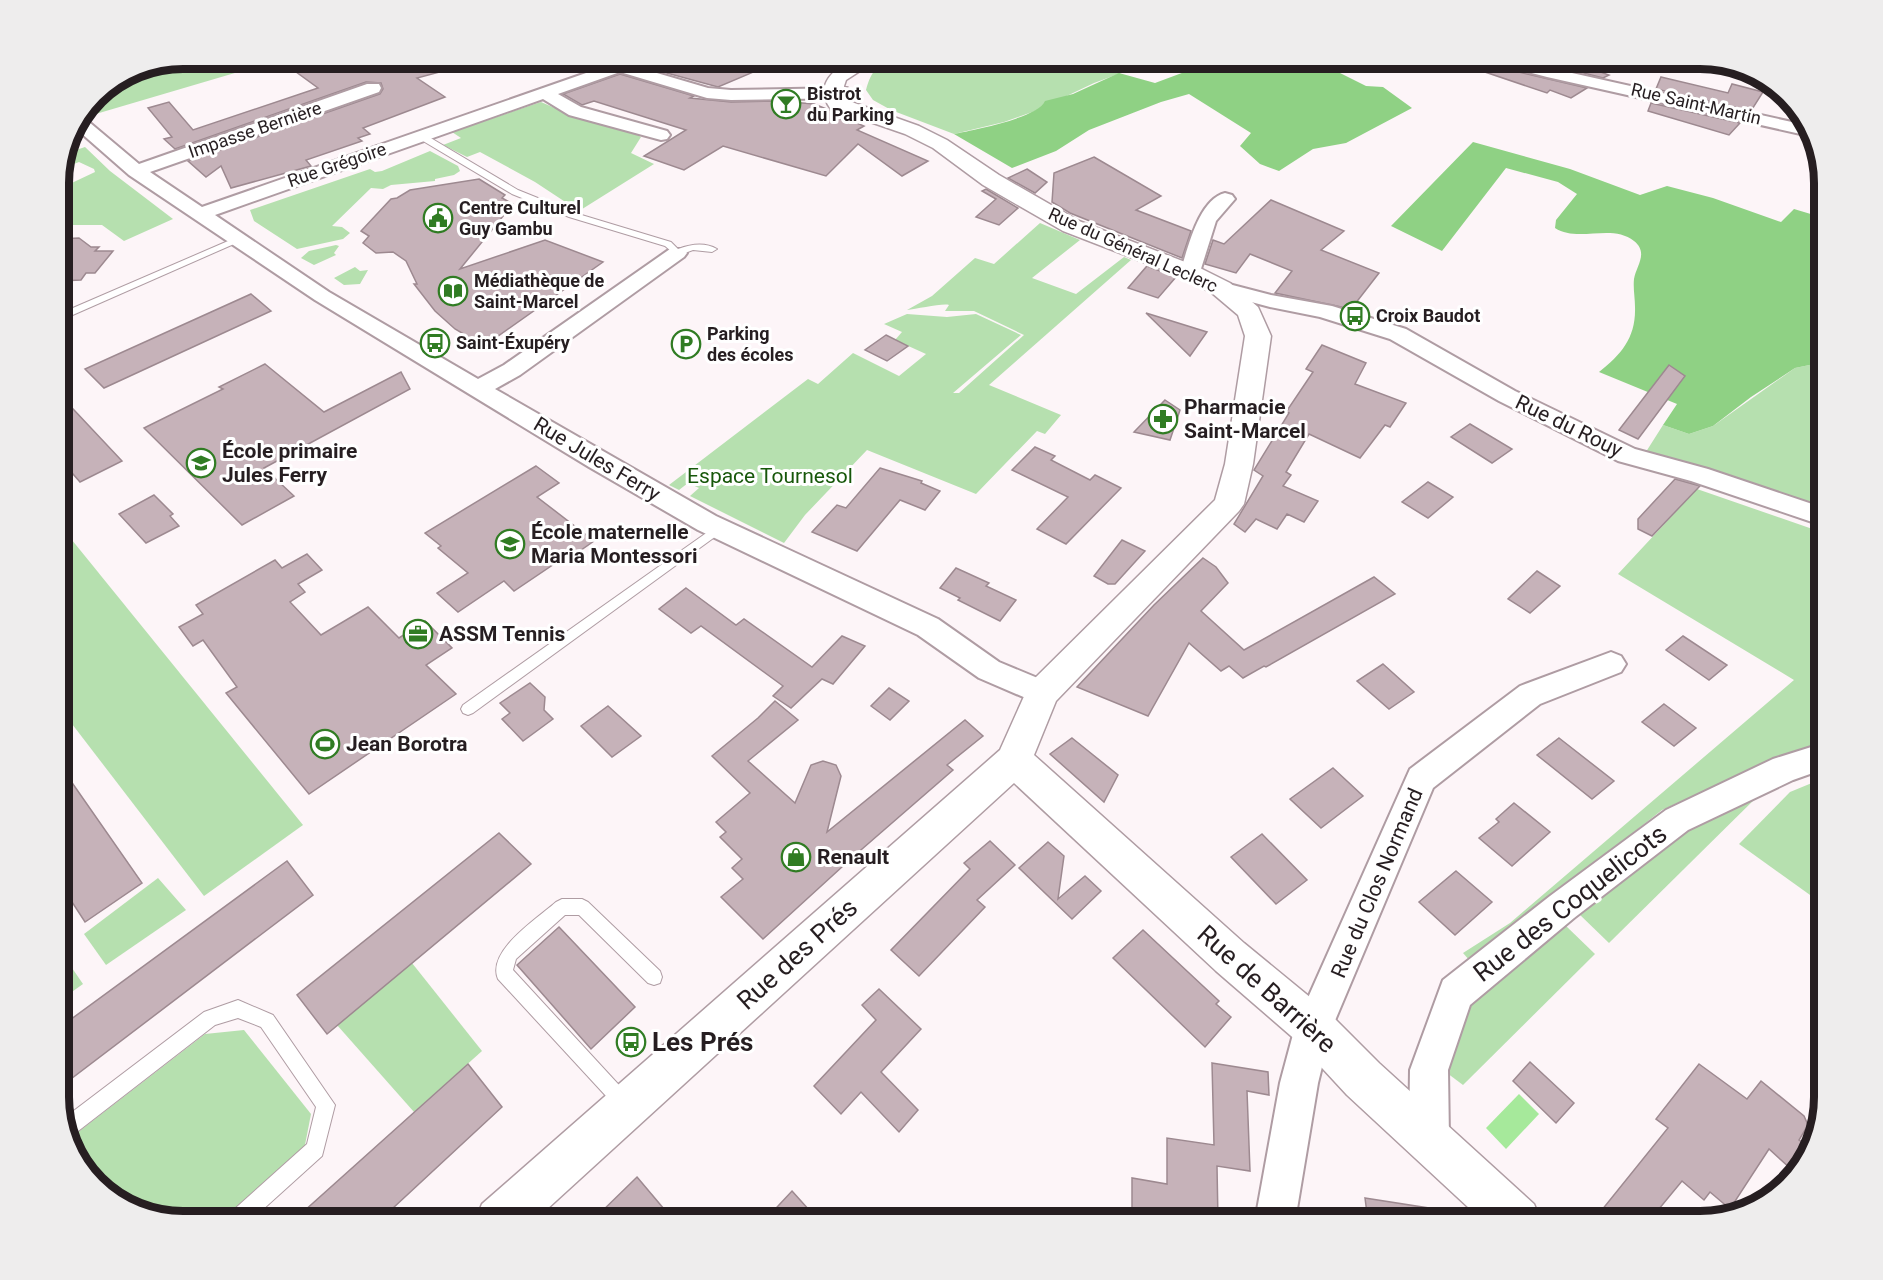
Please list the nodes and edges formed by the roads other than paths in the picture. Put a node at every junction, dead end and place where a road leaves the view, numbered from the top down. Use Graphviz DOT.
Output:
graph roads {
  1 [pos="599,69"];
  2 [pos="636,69"];
  3 [pos="849,69"];
  4 [pos="864,69"];
  5 [pos="1534,69"];
  6 [pos="373,88"];
  7 [pos="544,93"];
  8 [pos="840,93"];
  9 [pos="84,127"];
  10 [pos="1800,129"];
  11 [pos="661,135"];
  12 [pos="421,136"];
  13 [pos="136,171"];
  14 [pos="1225,199"];
  15 [pos="199,214"];
  16 [pos="238,240"];
  17 [pos="712,249"];
  18 [pos="677,253"];
  19 [pos="1190,272"];
  20 [pos="1221,288"];
  21 [pos="1324,311"];
  22 [pos="69,314"];
  23 [pos="1258,336"];
  24 [pos="480,388"];
  25 [pos="1814,514"];
  26 [pos="719,528"];
  27 [pos="1611,664"];
  28 [pos="1042,693"];
  29 [pos="468,709"];
  30 [pos="1814,759"];
  31 [pos="1014,760"];
  32 [pos="654,977"];
  33 [pos="1313,1027"];
  34 [pos="627,1106"];
  35 [pos="72,1123"];
  36 [pos="1430,1139"];
  37 [pos="247,1211"];
  38 [pos="510,1211"];
  39 [pos="1277,1211"];
  40 [pos="1506,1211"];
  1 -- 7 [label="street, Rue Grégoire"];
  2 -- 8 [label="street"];
  3 -- 8 [label="street"];
  4 -- 8 [label="street"];
  5 -- 10 [label="street, Rue Saint-Martin"];
  6 -- 13 [label="street, Impasse Bernière"];
  7 -- 11 [label="street"];
  7 -- 12 [label="street, Rue Grégoire"];
  8 -- 19 [label="street, Rue du Général Leclerc"];
  9 -- 13 [label="street"];
  12 -- 15 [label="street, Rue Grégoire"];
  12 -- 18 [label="lane"];
  13 -- 15 [label="street"];
  14 -- 19 [label="street"];
  15 -- 16 [label="street, Rue Jules Ferry"];
  16 -- 22 [label="lane"];
  16 -- 24 [label="street, Rue Jules Ferry"];
  17 -- 18 [label="lane"];
  18 -- 24 [label="street"];
  19 -- 20 [label="street, Rue du Général Leclerc"];
  20 -- 21 [label="street, Rue du Rouy"];
  20 -- 23 [label="street, Rue du Général Leclerc"];
  21 -- 23 [label="street, Rue du Rouy"];
  21 -- 25 [label="street, Rue du Rouy"];
  23 -- 28 [label="street"];
  24 -- 26 [label="street, Rue Jules Ferry"];
  26 -- 28 [label="street, Rue Jules Ferry"];
  26 -- 29 [label="lane"];
  27 -- 33 [label="street, Rue du Clos Normand"];
  28 -- 31 [label="street, Rue des Prés"];
  30 -- 36 [label="street, Rue des Coquelicots"];
  31 -- 33 [label="street, Rue de Barrière"];
  31 -- 34 [label="street, Rue des Prés"];
  32 -- 34 [label="lane"];
  33 -- 36 [label="street, Rue de Barrière"];
  33 -- 39 [label="street, Rue du Clos Normand"];
  34 -- 38 [label="street, Rue des Prés"];
  35 -- 37 [label="lane"];
  36 -- 40 [label="street, Rue de Barrière"];
}
